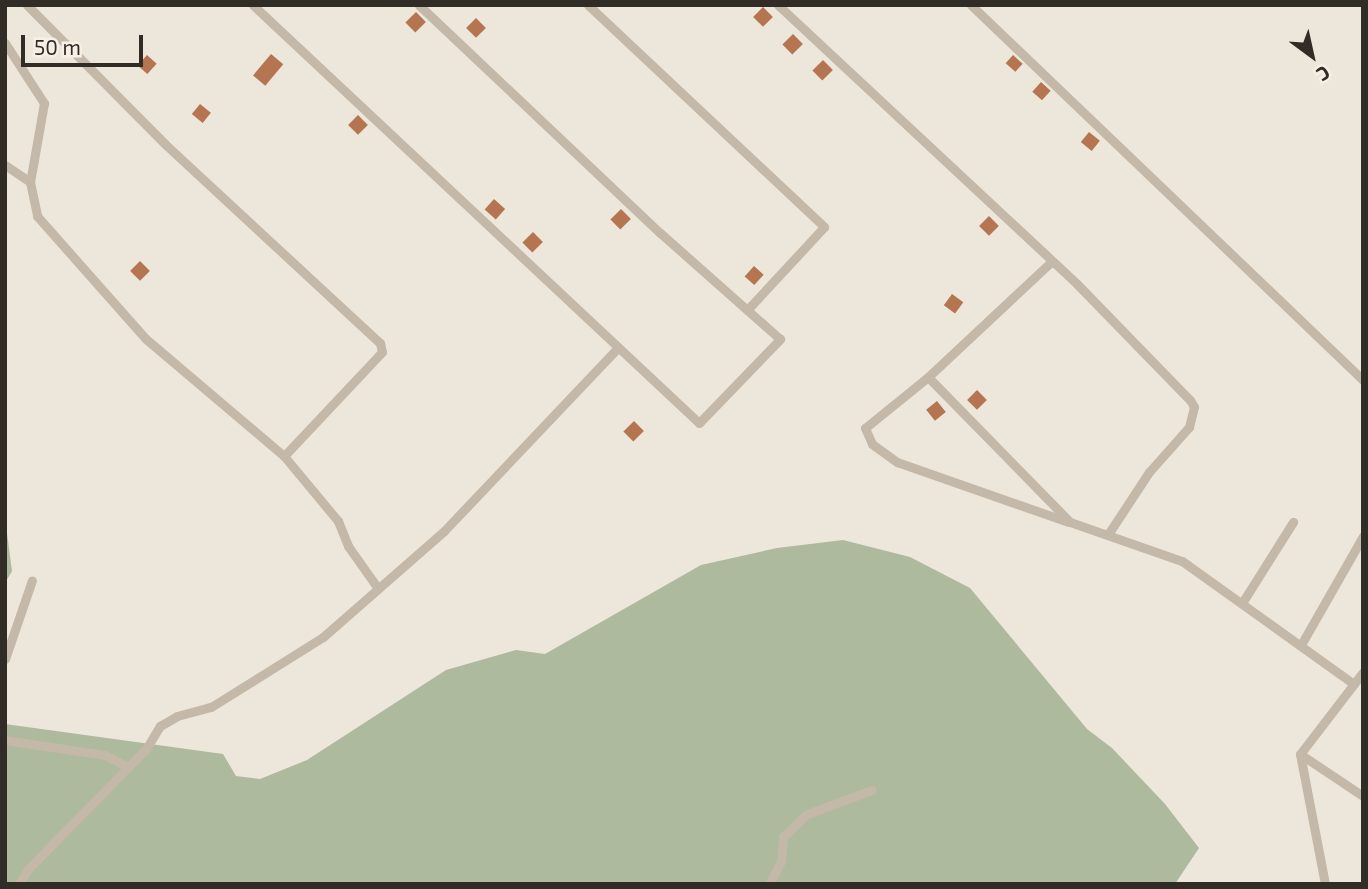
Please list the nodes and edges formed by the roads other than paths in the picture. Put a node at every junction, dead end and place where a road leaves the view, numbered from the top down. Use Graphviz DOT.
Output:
graph roads {
  1 [pos="27,5"];
  2 [pos="253,5"];
  3 [pos="419,5"];
  4 [pos="588,5"];
  5 [pos="778,5"];
  6 [pos="971,5"];
  7 [pos="5,43"];
  8 [pos="5,165"];
  9 [pos="30,182"];
  10 [pos="1052,261"];
  11 [pos="748,309"];
  12 [pos="617,349"];
  13 [pos="928,377"];
  14 [pos="1363,380"];
  15 [pos="284,456"];
  16 [pos="1070,522"];
  17 [pos="1293,522"];
  18 [pos="1109,533"];
  19 [pos="1363,536"];
  20 [pos="32,580"];
  21 [pos="377,587"];
  22 [pos="1242,603"];
  23 [pos="1302,643"];
  24 [pos="5,659"];
  25 [pos="1363,672"];
  26 [pos="1354,684"];
  27 [pos="5,740"];
  28 [pos="1300,754"];
  29 [pos="127,766"];
  30 [pos="872,790"];
  31 [pos="1363,796"];
  32 [pos="19,884"];
  33 [pos="769,884"];
  34 [pos="1325,884"];
  1 -- 15 [label="lane"];
  2 -- 12 [label="lane"];
  3 -- 11 [label="lane"];
  4 -- 11 [label="lane"];
  5 -- 10 [label="lane"];
  6 -- 14 [label="lane"];
  7 -- 9 [label="lane"];
  8 -- 9 [label="lane"];
  9 -- 15 [label="lane"];
  10 -- 13 [label="lane"];
  10 -- 18 [label="lane"];
  11 -- 12 [label="lane"];
  12 -- 21 [label="lane"];
  13 -- 16 [label="lane"];
  13 -- 16 [label="lane"];
  15 -- 21 [label="lane"];
  16 -- 18 [label="lane"];
  17 -- 22 [label="lane"];
  18 -- 22 [label="lane"];
  19 -- 23 [label="lane"];
  20 -- 24 [label="lane"];
  21 -- 29 [label="lane"];
  22 -- 23 [label="lane"];
  23 -- 26 [label="lane"];
  25 -- 26 [label="lane"];
  26 -- 28 [label="lane"];
  27 -- 29 [label="lane"];
  28 -- 31 [label="lane"];
  28 -- 34 [label="lane"];
  29 -- 32 [label="lane"];
  30 -- 33 [label="lane"];
}
